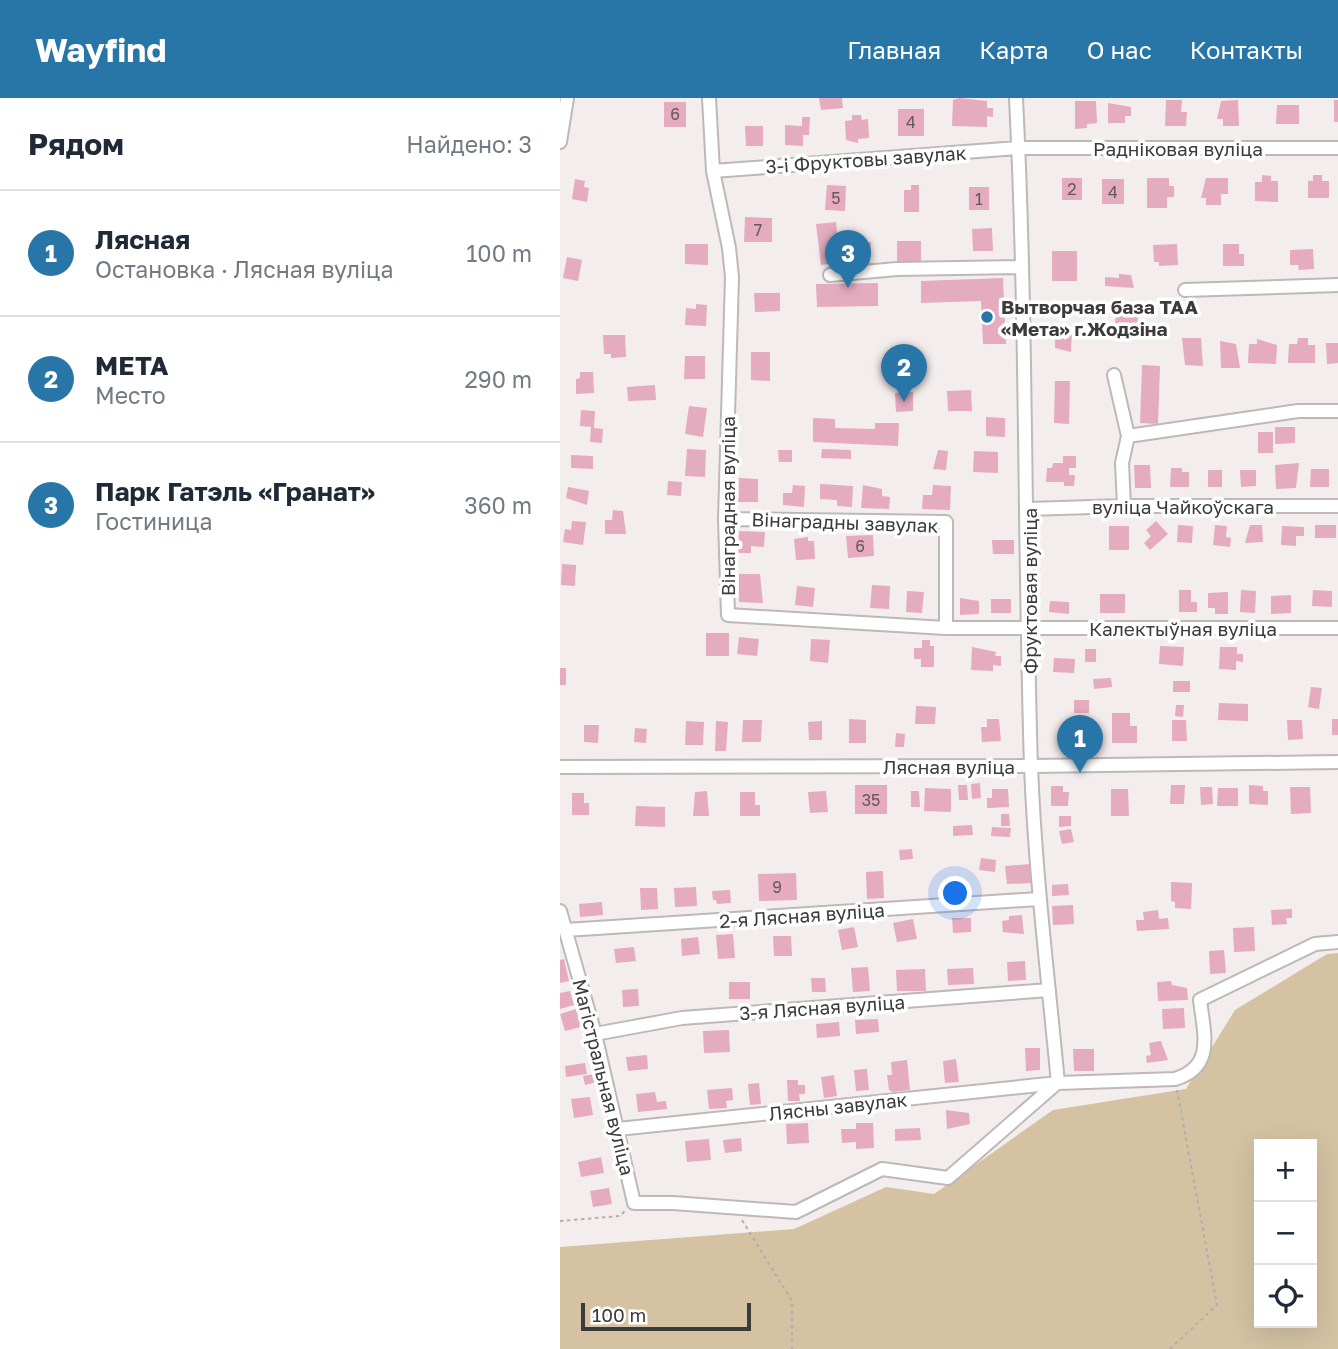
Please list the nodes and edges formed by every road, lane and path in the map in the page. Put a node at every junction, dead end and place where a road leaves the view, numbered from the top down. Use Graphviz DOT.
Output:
graph roads {
  1 [pos="567,98"];
  2 [pos="709,98"];
  3 [pos="1016,98"];
  4 [pos="560,142"];
  5 [pos="1018,148"];
  6 [pos="1338,148"];
  7 [pos="713,171"];
  8 [pos="1021,267"];
  9 [pos="830,275"];
  10 [pos="1338,285"];
  11 [pos="1185,290"];
  12 [pos="1114,375"];
  13 [pos="1338,411"];
  14 [pos="1128,436"];
  15 [pos="1124,506"];
  16 [pos="1338,506"];
  17 [pos="1028,509"];
  18 [pos="725,519"];
  19 [pos="946,628"];
  20 [pos="1338,628"];
  21 [pos="1028,629"];
  22 [pos="1338,762"];
  23 [pos="1031,766"];
  24 [pos="560,767"];
  25 [pos="1038,899"];
  26 [pos="560,911"];
  27 [pos="566,930"];
  28 [pos="1338,942"];
  29 [pos="1049,990"];
  30 [pos="595,1034"];
  31 [pos="1175,1079"];
  32 [pos="1058,1083"];
  33 [pos="618,1129"];
  34 [pos="634,1203"];
  35 [pos="734,1207"];
  36 [pos="560,1221"];
  37 [pos="792,1349"];
  38 [pos="1170,1349"];
  1 -- 4 [label="street"];
  2 -- 7 [label="street, Вінаградная вуліца"];
  3 -- 5 [label="street, Фруктовая вуліца"];
  5 -- 6 [label="street, Радніковая вуліца"];
  5 -- 7 [label="street, 3-і Фруктовы завулак"];
  5 -- 8 [label="street, Фруктовая вуліца"];
  7 -- 18 [label="street, Вінаградная вуліца"];
  8 -- 9 [label="street"];
  8 -- 17 [label="street, Фруктовая вуліца"];
  10 -- 11 [label="street"];
  12 -- 14 [label="street"];
  13 -- 14 [label="street"];
  14 -- 15 [label="street"];
  15 -- 16 [label="street, вуліца Чайкоўскага"];
  15 -- 17 [label="street, вуліца Чайкоўскага"];
  17 -- 21 [label="street, Фруктовая вуліца"];
  18 -- 19 [label="street, Вінаградная вуліца"];
  18 -- 19 [label="street, Вінаградны завулак"];
  19 -- 21 [label="street, Вінаградная вуліца"];
  20 -- 21 [label="street, Калектыўная вуліца"];
  21 -- 23 [label="street, Фруктовая вуліца"];
  22 -- 23 [label="street, Лясная вуліца"];
  23 -- 24 [label="street, Лясная вуліца"];
  23 -- 25 [label="street, Фруктовая вуліца"];
  25 -- 27 [label="street, 2-я Лясная вуліца"];
  25 -- 29 [label="street, Фруктовая вуліца"];
  26 -- 27 [label="street, Магістральная вуліца"];
  27 -- 30 [label="street, Магістральная вуліца"];
  28 -- 31 [label="street"];
  29 -- 30 [label="street, 3-я Лясная вуліца"];
  29 -- 32 [label="street, Фруктовая вуліца"];
  30 -- 33 [label="street, Магістральная вуліца"];
  31 -- 32 [label="street, Лясны завулак"];
  31 -- 38 [label="path"];
  32 -- 33 [label="street, Лясны завулак"];
  32 -- 35 [label="street"];
  33 -- 34 [label="street, Магістральная вуліца"];
  34 -- 35 [label="street"];
  34 -- 36 [label="path"];
  35 -- 37 [label="path"];
}
